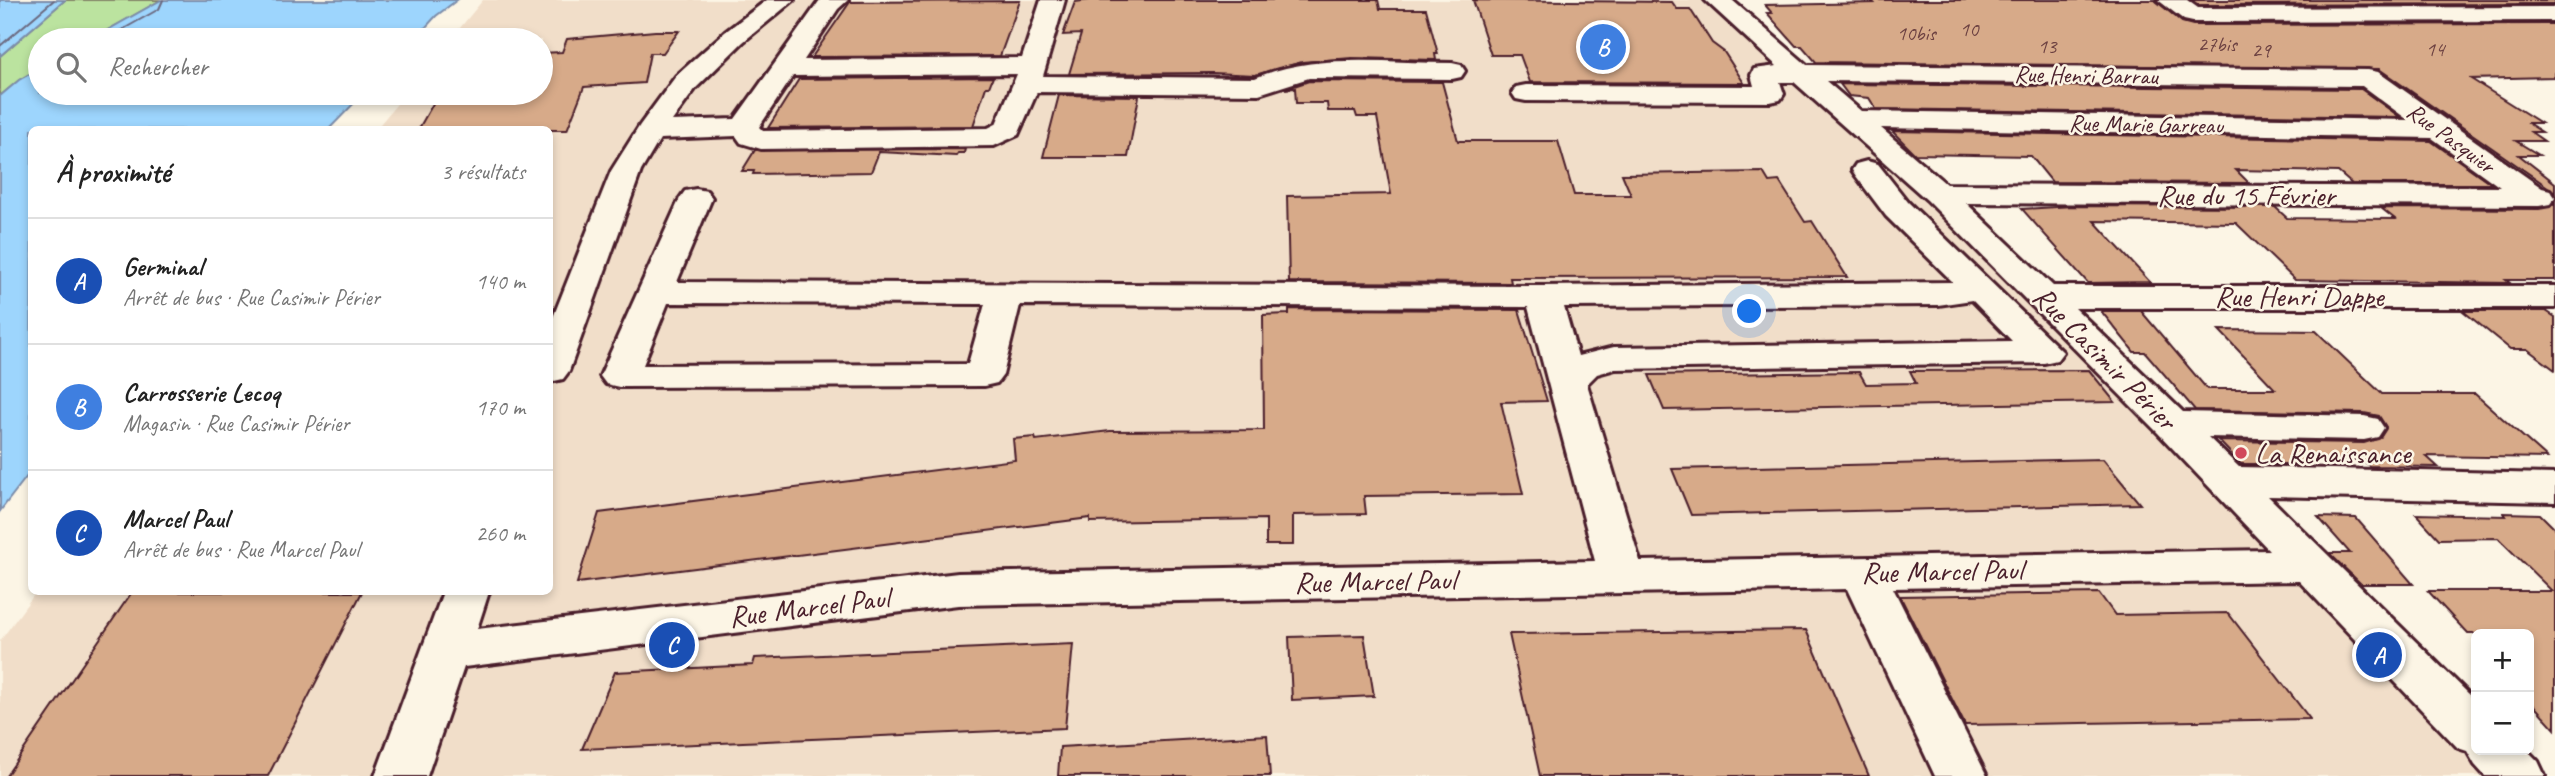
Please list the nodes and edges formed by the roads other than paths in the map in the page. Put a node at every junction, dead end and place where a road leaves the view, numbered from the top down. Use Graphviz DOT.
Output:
graph roads {
  1 [pos="782,0"];
  2 [pos="836,0"];
  3 [pos="1053,0"];
  4 [pos="1717,0"];
  5 [pos="2170,0"];
  6 [pos="2555,14"];
  7 [pos="785,68"];
  8 [pos="1452,71"];
  9 [pos="1804,73"];
  10 [pos="1030,75"];
  11 [pos="2368,78"];
  12 [pos="1526,93"];
  13 [pos="1855,119"];
  14 [pos="744,127"];
  15 [pos="2438,129"];
  16 [pos="650,131"];
  17 [pos="1867,170"];
  18 [pos="1938,193"];
  19 [pos="2544,197"];
  20 [pos="696,198"];
  21 [pos="1980,289"];
  22 [pos="655,292"];
  23 [pos="1005,295"];
  24 [pos="2555,296"];
  25 [pos="2043,297"];
  26 [pos="1543,298"];
  27 [pos="553,363"];
  28 [pos="1567,382"];
  29 [pos="2172,424"];
  30 [pos="2364,428"];
  31 [pos="2228,481"];
  32 [pos="2555,488"];
  33 [pos="2310,565"];
  34 [pos="1862,573"];
  35 [pos="1622,577"];
  36 [pos="465,595"];
  37 [pos="444,651"];
  38 [pos="2471,728"];
  39 [pos="2498,755"];
  40 [pos="401,776"];
  41 [pos="1961,776"];
  42 [pos="2519,776"];
  1 -- 16 [label="street"];
  2 -- 7 [label="street"];
  3 -- 10 [label="street"];
  4 -- 9 [label="street, Rue Casimir Périer"];
  5 -- 6 [label="street"];
  7 -- 10 [label="street"];
  7 -- 14 [label="street"];
  8 -- 10 [label="street"];
  9 -- 11 [label="street, Rue Henri Barrau"];
  9 -- 12 [label="street, Rue Henri Barrau"];
  9 -- 13 [label="street, Rue Casimir Périer"];
  10 -- 14 [label="street"];
  11 -- 15 [label="street, Rue Pasquier"];
  13 -- 15 [label="street, Rue Marie Garreau"];
  13 -- 18 [label="street, Rue Casimir Périer"];
  14 -- 16 [label="street"];
  15 -- 19 [label="street, Rue Pasquier"];
  16 -- 27 [label="street"];
  17 -- 21 [label="street"];
  18 -- 19 [label="street, Rue du 15 Février"];
  18 -- 25 [label="street, Rue Casimir Périer"];
  20 -- 22 [label="street"];
  21 -- 26 [label="street"];
  21 -- 28 [label="street"];
  22 -- 23 [label="street"];
  22 -- 23 [label="street"];
  23 -- 26 [label="street"];
  24 -- 25 [label="street, Rue Henri Dappe"];
  25 -- 29 [label="street, Rue Casimir Périer"];
  26 -- 28 [label="street"];
  28 -- 35 [label="street"];
  29 -- 30 [label="street"];
  29 -- 31 [label="street, Rue Casimir Périer"];
  31 -- 32 [label="street"];
  31 -- 33 [label="street, Rue Casimir Périer"];
  33 -- 34 [label="street, Rue Marcel Paul"];
  33 -- 38 [label="street, Rue Casimir Périer"];
  34 -- 35 [label="street, Rue Marcel Paul"];
  34 -- 41 [label="street"];
  35 -- 37 [label="street, Rue Marcel Paul"];
  36 -- 37 [label="street"];
  37 -- 40 [label="street"];
  39 -- 42 [label="street"];
}
